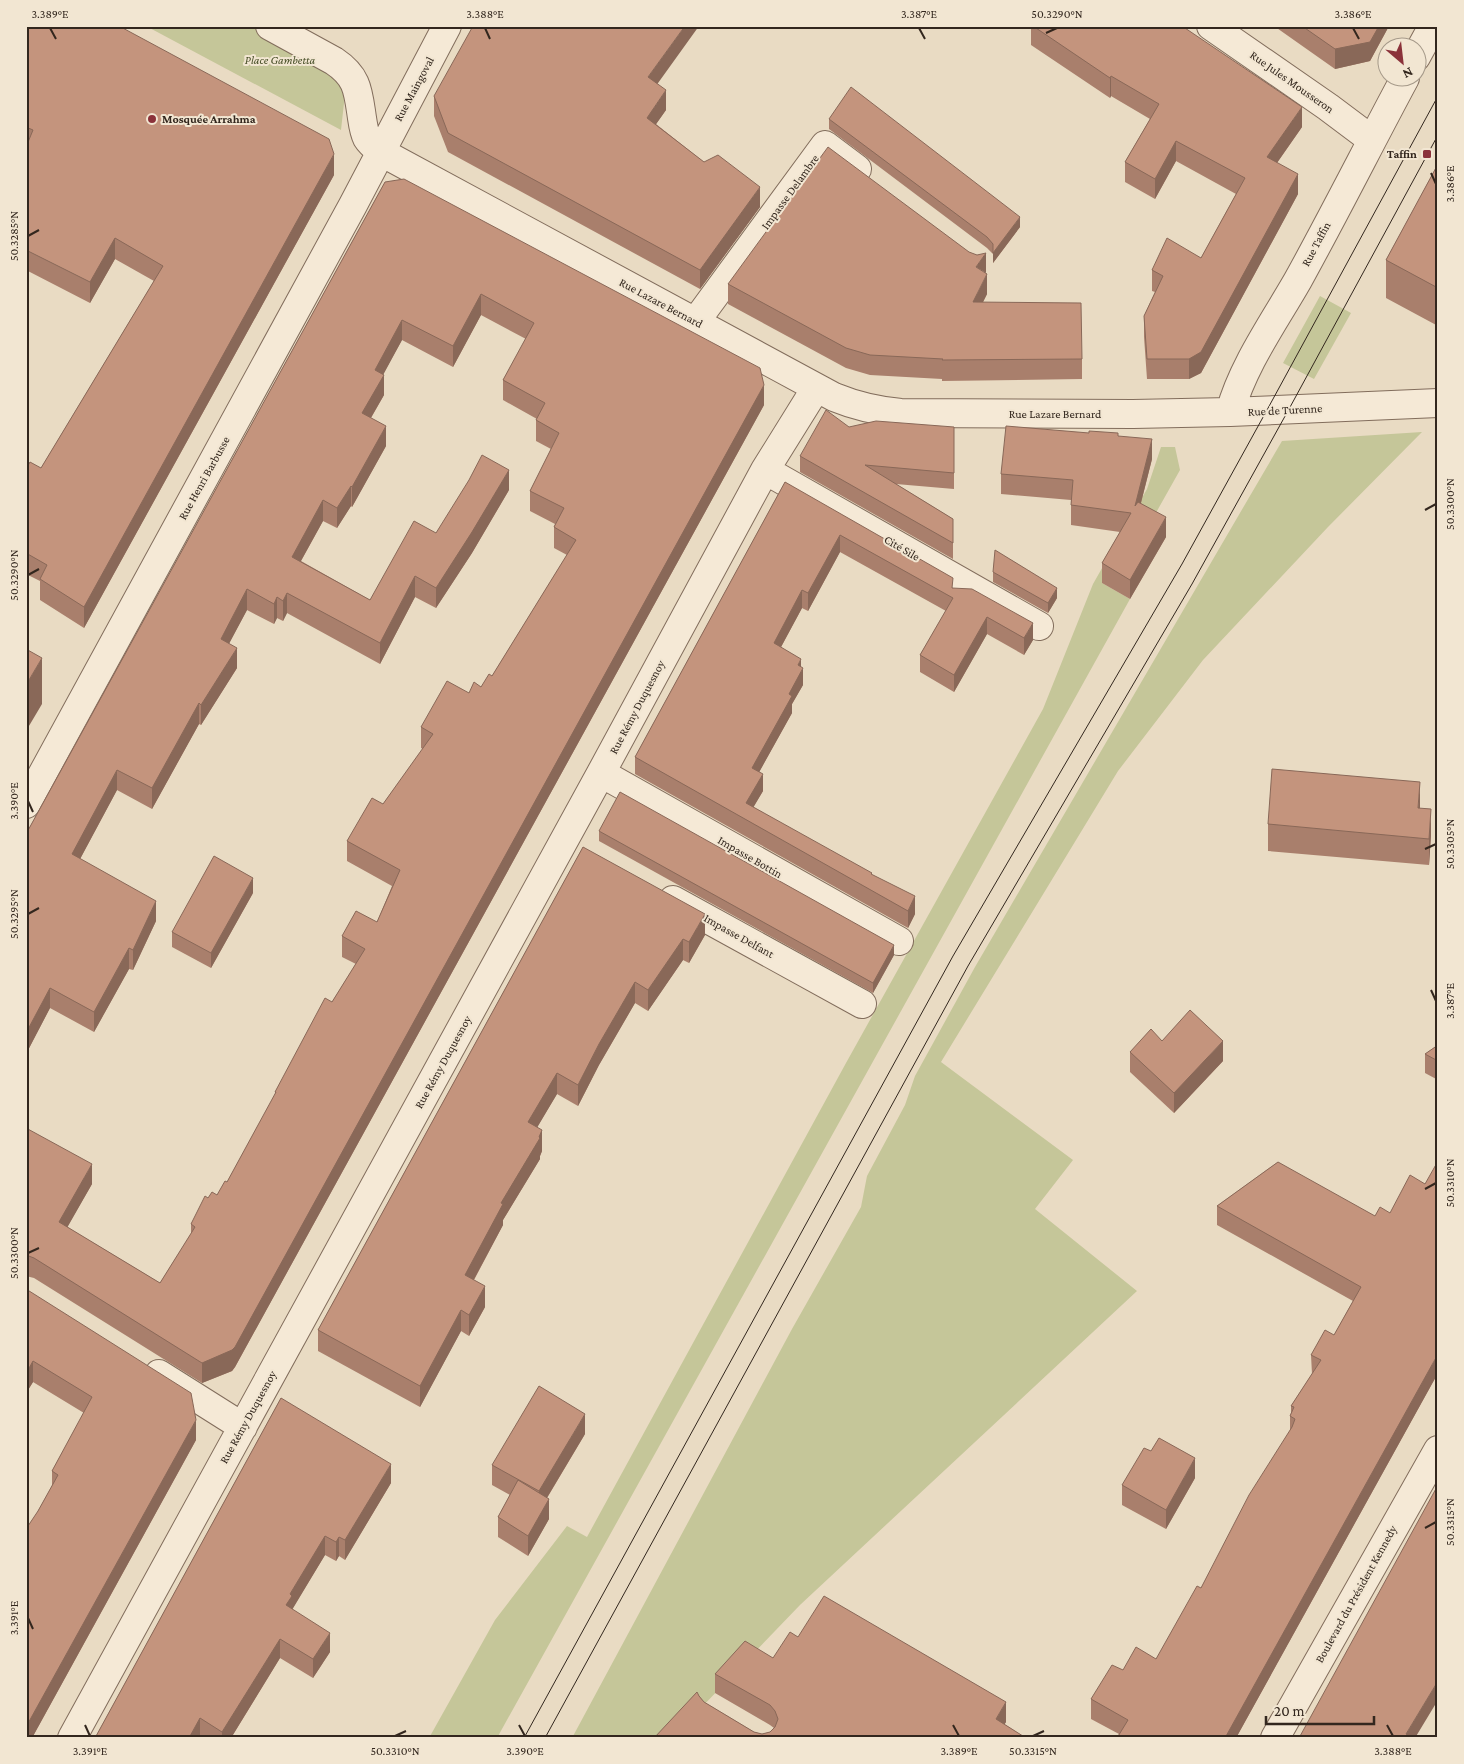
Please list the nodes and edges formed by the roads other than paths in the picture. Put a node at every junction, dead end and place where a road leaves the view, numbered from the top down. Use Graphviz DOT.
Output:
graph roads {
  1 [pos="270,26"];
  2 [pos="447,26"];
  3 [pos="1211,26"];
  4 [pos="1433,26"];
  5 [pos="1426,39"];
  6 [pos="1401,88"];
  7 [pos="1372,140"];
  8 [pos="381,152"];
  9 [pos="878,185"];
  10 [pos="696,321"];
  11 [pos="816,388"];
  12 [pos="1438,403"];
  13 [pos="1230,412"];
  14 [pos="1133,414"];
  15 [pos="765,470"];
  16 [pos="1039,626"];
  17 [pos="602,773"];
  18 [pos="26,804"];
  19 [pos="652,888"];
  20 [pos="899,941"];
  21 [pos="862,1004"];
  22 [pos="134,1359"];
  23 [pos="243,1427"];
  24 [pos="1438,1450"];
  25 [pos="72,1738"];
  26 [pos="1275,1738"];
  1 -- 8 [label="street, Rue Lazare Bernard"];
  2 -- 8 [label="street, Rue Maingoval"];
  3 -- 7 [label="street, Rue Jules Mousseron"];
  4 -- 5 [label="street"];
  6 -- 7 [label="street, Rue Taffin"];
  7 -- 13 [label="street, Rue Taffin"];
  8 -- 10 [label="street, Rue Lazare Bernard"];
  8 -- 18 [label="street, Rue Henri Barbusse"];
  9 -- 10 [label="street, Impasse Delambre"];
  10 -- 11 [label="street, Rue Lazare Bernard"];
  11 -- 14 [label="street, Rue Lazare Bernard"];
  11 -- 15 [label="street, Rue Rémy Duquesnoy"];
  12 -- 13 [label="street, Rue de Turenne"];
  13 -- 14 [label="street, Rue de Turenne"];
  15 -- 16 [label="street, Cité Sile"];
  15 -- 17 [label="street, Rue Rémy Duquesnoy"];
  17 -- 20 [label="street, Impasse Bottin"];
  17 -- 23 [label="street, Rue Rémy Duquesnoy"];
  19 -- 21 [label="street, Impasse Delfant"];
  22 -- 23 [label="street"];
  23 -- 25 [label="street, Rue Rémy Duquesnoy"];
  24 -- 26 [label="street, Boulevard du Président Kennedy"];
}
